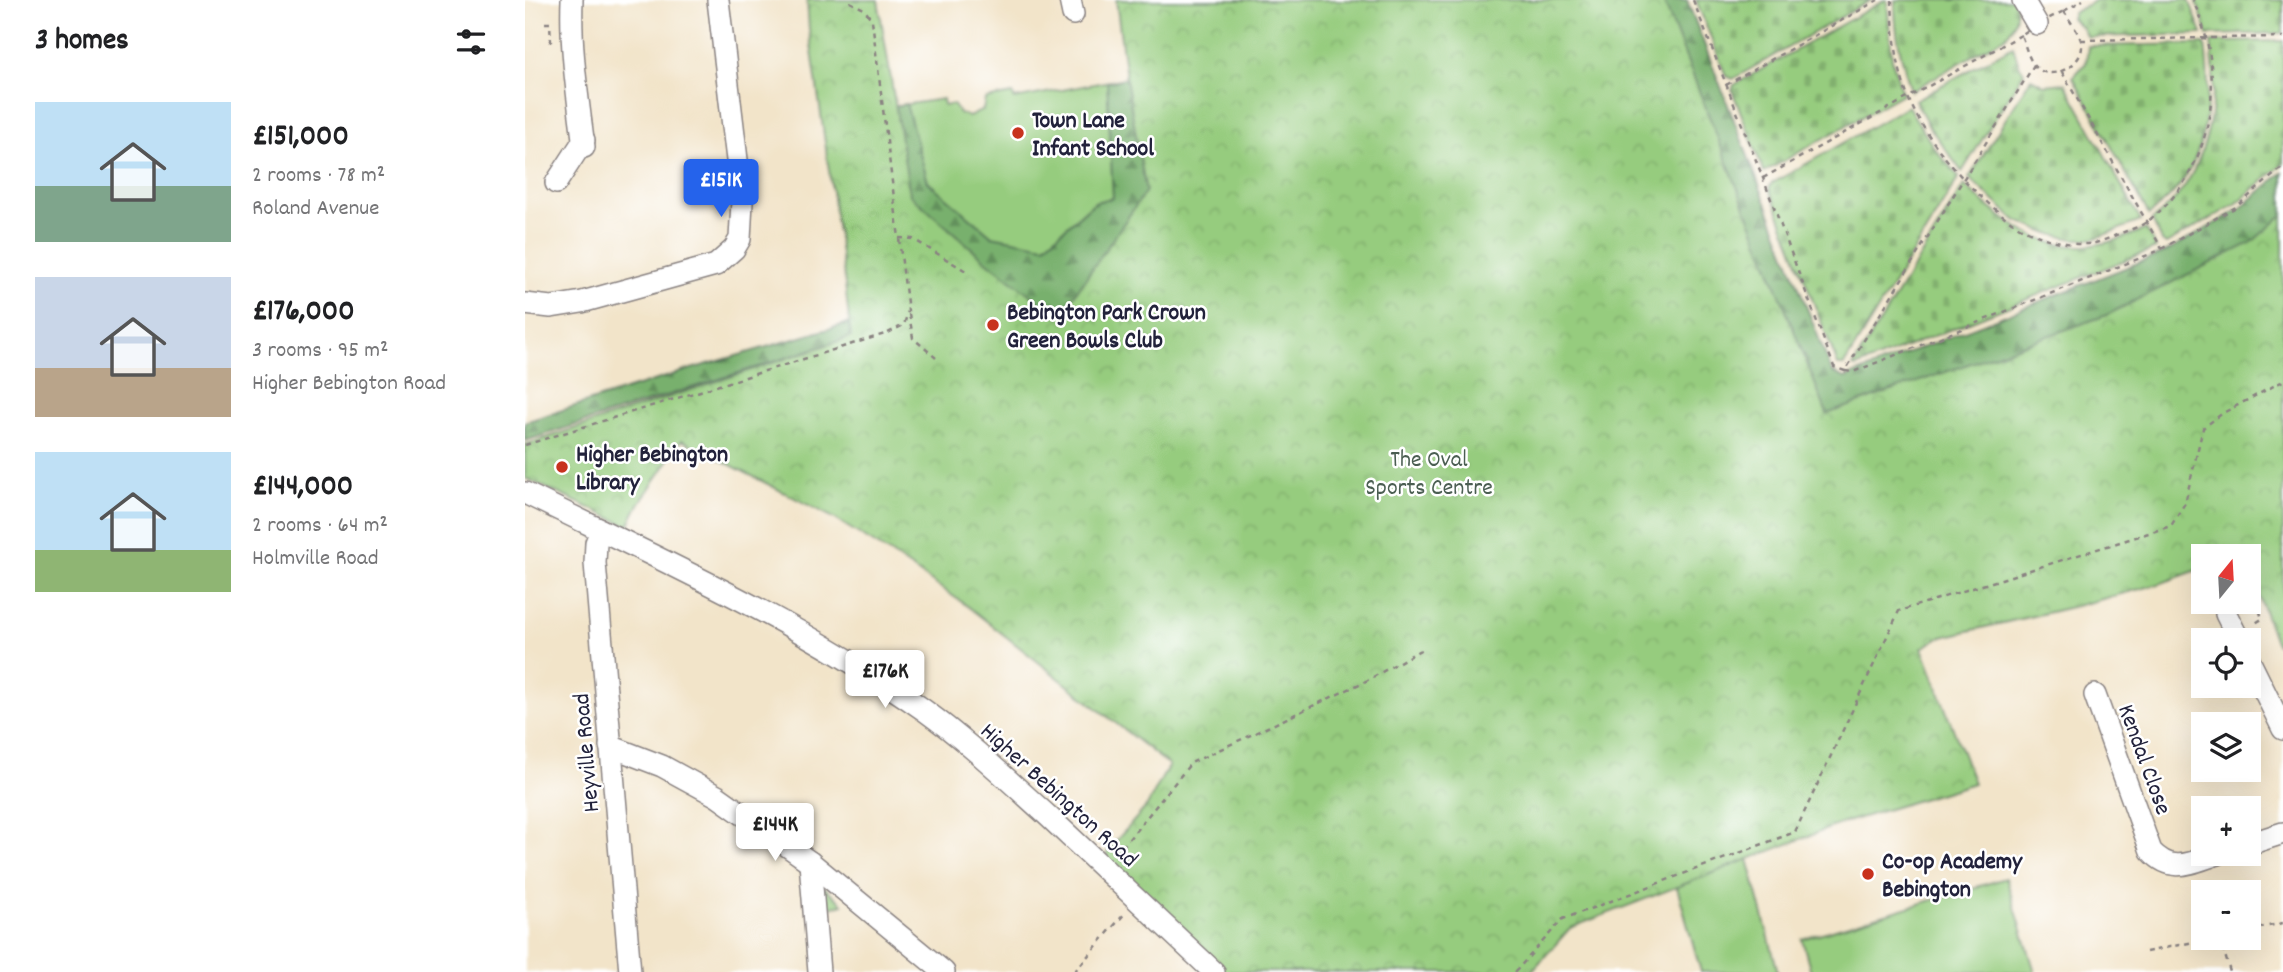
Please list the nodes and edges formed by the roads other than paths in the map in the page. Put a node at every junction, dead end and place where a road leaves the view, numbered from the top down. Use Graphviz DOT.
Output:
graph roads {
  1 [pos="572,0"];
  2 [pos="718,0"];
  3 [pos="2023,0"];
  4 [pos="2029,29"];
  5 [pos="556,183"];
  6 [pos="525,304"];
  7 [pos="525,493"];
  8 [pos="601,530"];
  9 [pos="2261,684"];
  10 [pos="2095,695"];
  11 [pos="2283,729"];
  12 [pos="610,746"];
  13 [pos="2283,833"];
  14 [pos="2261,840"];
  15 [pos="810,862"];
  16 [pos="2191,862"];
  17 [pos="630,972"];
  18 [pos="819,972"];
  19 [pos="944,972"];
  20 [pos="1214,972"];
  1 -- 5 [label="street"];
  2 -- 6 [label="street"];
  3 -- 4 [label="street"];
  7 -- 8 [label="street, Higher Bebington Road"];
  8 -- 12 [label="street, Heyville Road"];
  8 -- 20 [label="street, Higher Bebington Road"];
  9 -- 11 [label="street"];
  10 -- 16 [label="street, Kendal Close"];
  12 -- 15 [label="street"];
  12 -- 17 [label="street, Heyville Road"];
  13 -- 14 [label="street"];
  15 -- 18 [label="street"];
  15 -- 19 [label="street"];
}
